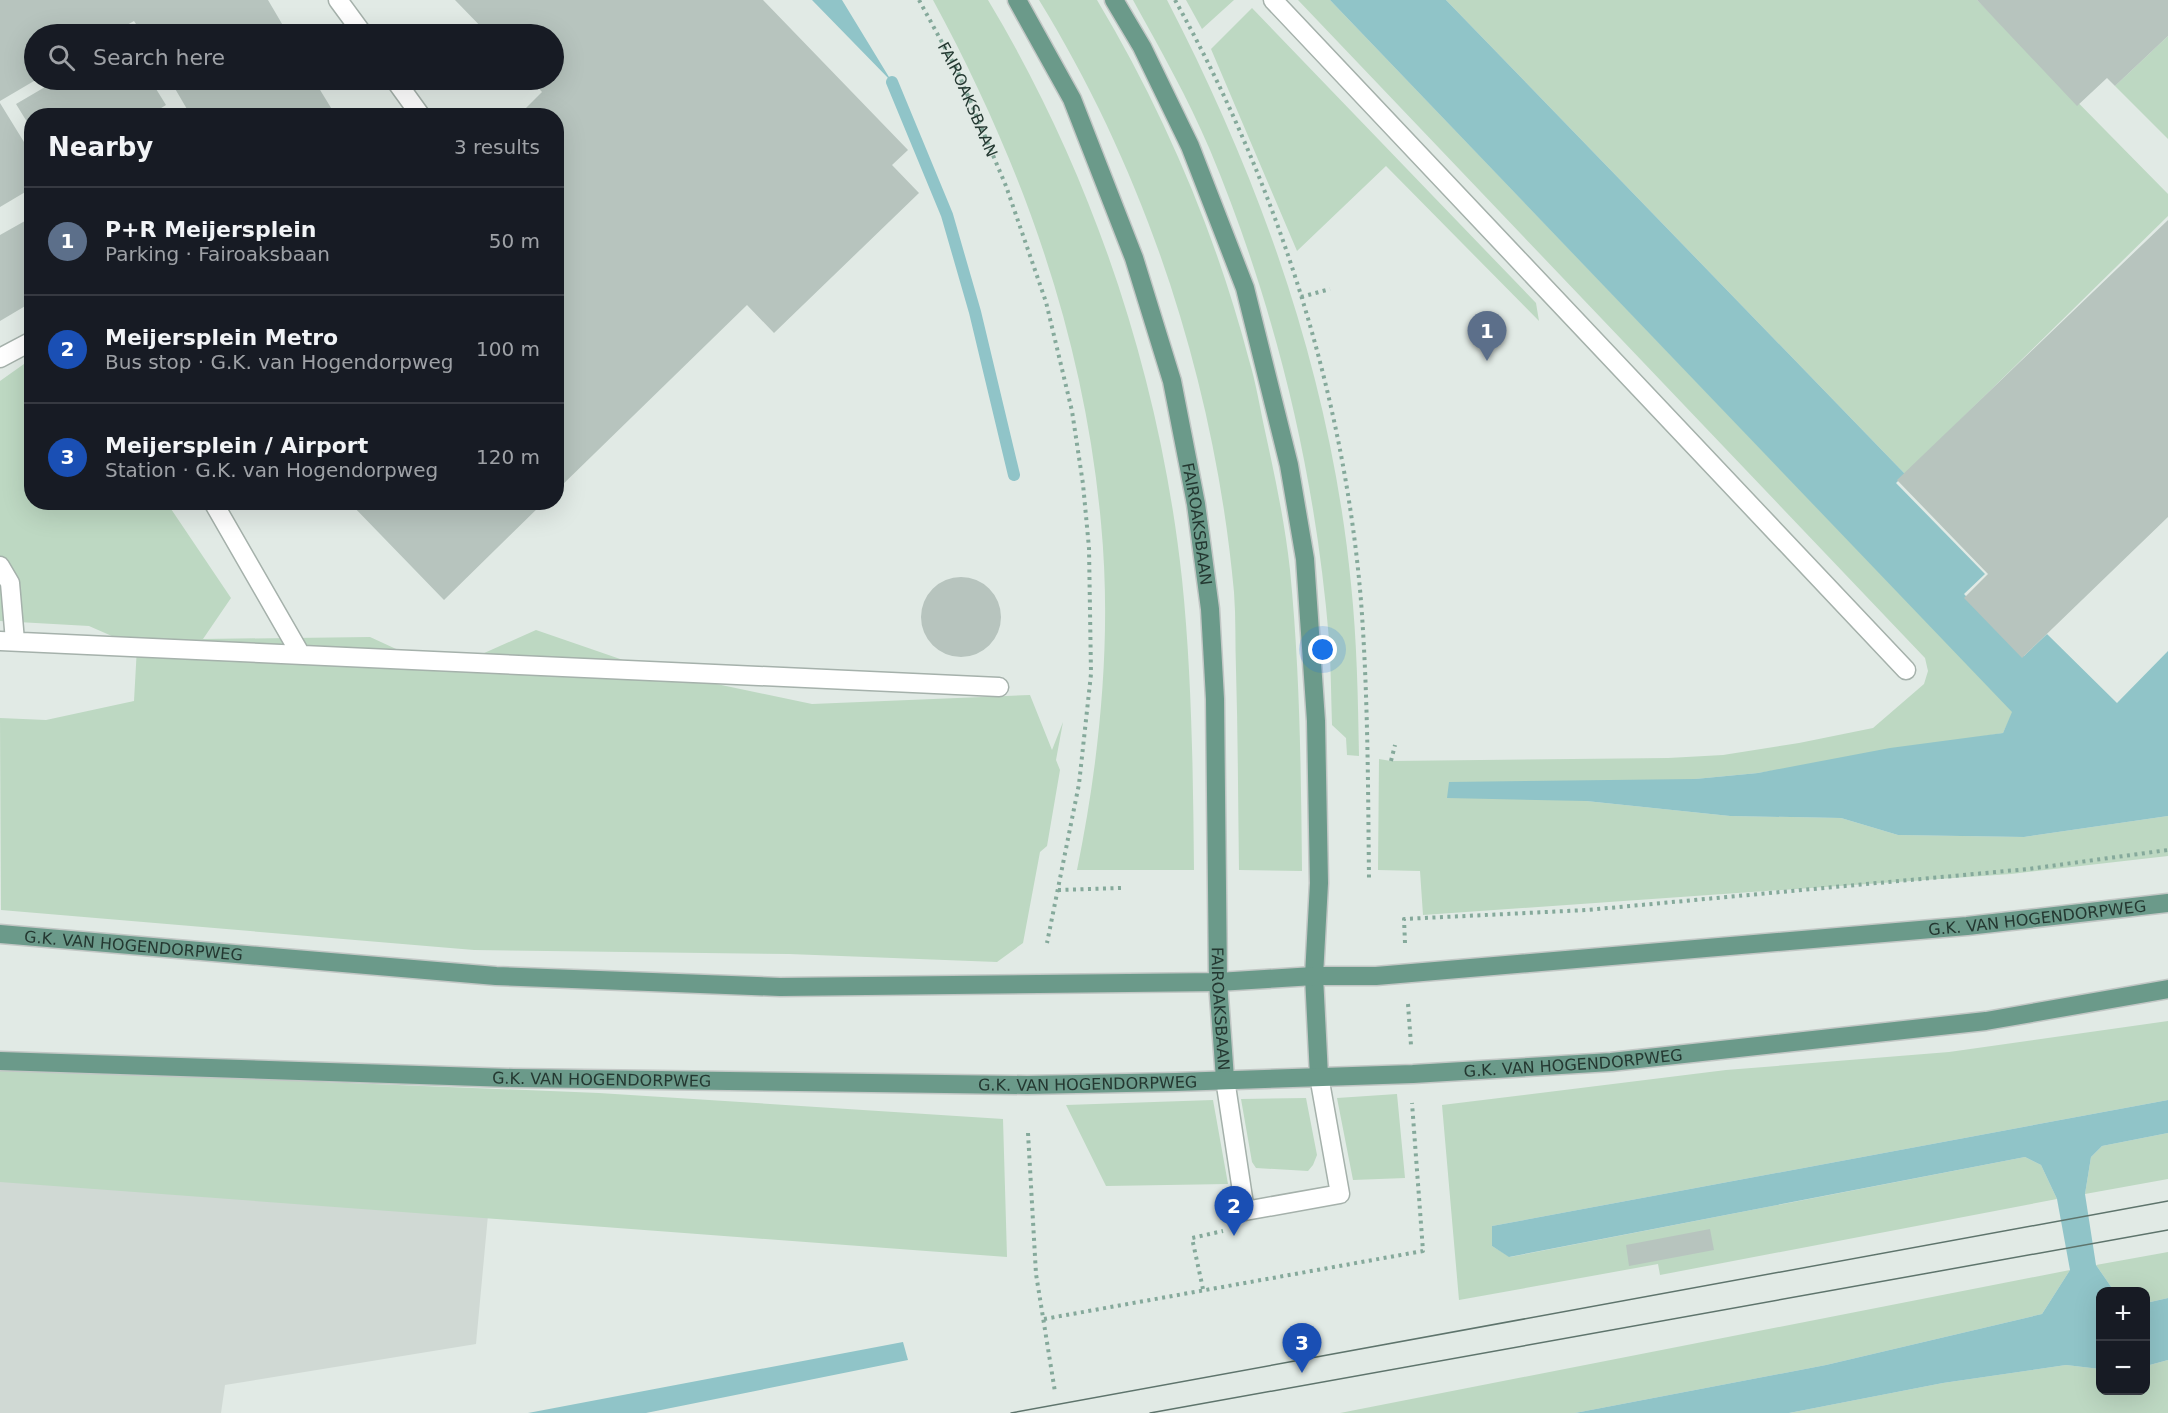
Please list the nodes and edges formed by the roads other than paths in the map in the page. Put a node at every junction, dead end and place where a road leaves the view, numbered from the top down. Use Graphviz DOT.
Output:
graph roads {
  1 [pos="338,0"];
  2 [pos="1017,0"];
  3 [pos="1114,0"];
  4 [pos="1273,0"];
  5 [pos="356,24"];
  6 [pos="402,90"];
  7 [pos="415,108"];
  8 [pos="24,345"];
  9 [pos="0,358"];
  10 [pos="218,510"];
  11 [pos="0,566"];
  12 [pos="8,641"];
  13 [pos="301,655"];
  14 [pos="1906,670"];
  15 [pos="999,687"];
  16 [pos="2168,903"];
  17 [pos="0,934"];
  18 [pos="1314,976"];
  19 [pos="1218,982"];
  20 [pos="2168,989"];
  21 [pos="0,1061"];
  22 [pos="1319,1076"];
  23 [pos="1225,1079"];
  1 -- 5 [label="lane"];
  2 -- 19 [label="main road, FAIROAKSBAAN"];
  3 -- 18 [label="main road"];
  4 -- 14 [label="lane"];
  6 -- 7 [label="lane"];
  8 -- 9 [label="lane"];
  10 -- 13 [label="lane"];
  11 -- 12 [label="lane"];
  12 -- 13 [label="lane"];
  13 -- 15 [label="lane"];
  16 -- 18 [label="main road, G.K. VAN HOGENDORPWEG"];
  17 -- 19 [label="main road, G.K. VAN HOGENDORPWEG"];
  18 -- 19 [label="main road, G.K. VAN HOGENDORPWEG"];
  18 -- 22 [label="main road"];
  19 -- 23 [label="main road, FAIROAKSBAAN"];
  20 -- 22 [label="main road, G.K. VAN HOGENDORPWEG"];
  21 -- 23 [label="main road, G.K. VAN HOGENDORPWEG"];
  22 -- 23 [label="main road, G.K. VAN HOGENDORPWEG"];
  22 -- 23 [label="lane"];
}
